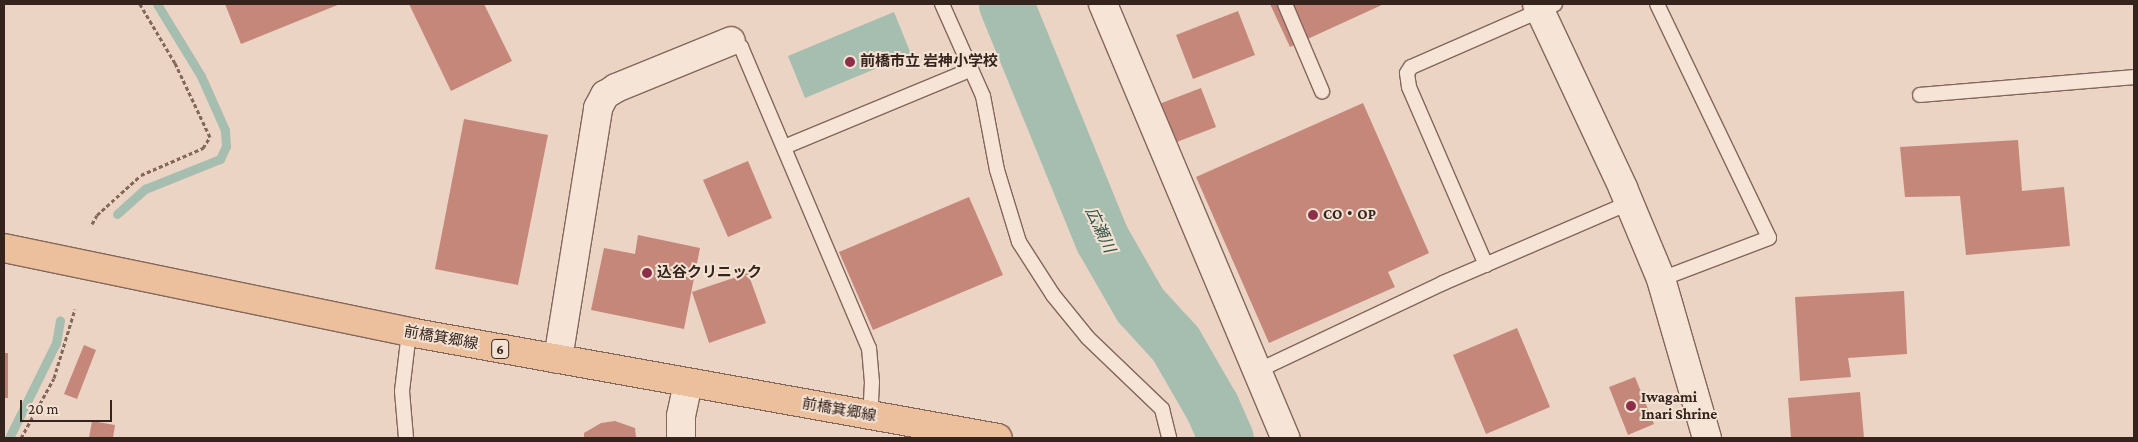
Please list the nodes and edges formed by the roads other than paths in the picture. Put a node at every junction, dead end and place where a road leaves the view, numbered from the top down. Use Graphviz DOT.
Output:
graph roads {
  1 [pos="942,4"];
  2 [pos="1104,4"];
  3 [pos="1285,4"];
  4 [pos="1657,4"];
  5 [pos="1544,6"];
  6 [pos="732,41"];
  7 [pos="970,70"];
  8 [pos="2134,77"];
  9 [pos="1322,90"];
  10 [pos="1920,95"];
  11 [pos="784,147"];
  12 [pos="1629,202"];
  13 [pos="4,248"];
  14 [pos="1486,265"];
  15 [pos="1661,279"];
  16 [pos="409,332"];
  17 [pos="558,359"];
  18 [pos="1257,371"];
  19 [pos="688,383"];
  20 [pos="870,415"];
  21 [pos="916,431"];
  22 [pos="406,438"];
  23 [pos="681,438"];
  24 [pos="998,438"];
  25 [pos="1169,438"];
  26 [pos="1284,438"];
  27 [pos="1707,438"];
  1 -- 7 [label="lane"];
  2 -- 18 [label="street"];
  3 -- 9 [label="lane"];
  4 -- 15 [label="lane"];
  5 -- 12 [label="street"];
  5 -- 14 [label="lane"];
  6 -- 11 [label="lane"];
  6 -- 17 [label="street"];
  7 -- 11 [label="lane"];
  7 -- 25 [label="lane"];
  8 -- 10 [label="lane"];
  11 -- 20 [label="lane"];
  12 -- 14 [label="lane"];
  12 -- 15 [label="street"];
  13 -- 16 [label="main road, 前橋箕郷線 / 6"];
  14 -- 18 [label="lane"];
  15 -- 27 [label="street"];
  16 -- 17 [label="main road, 前橋箕郷線 / 6"];
  16 -- 22 [label="lane"];
  17 -- 19 [label="main road, 前橋箕郷線 / 6"];
  18 -- 26 [label="street"];
  19 -- 20 [label="main road, 前橋箕郷線 / 6"];
  19 -- 23 [label="street"];
  20 -- 21 [label="main road, 前橋箕郷線 / 6"];
  21 -- 24 [label="main road, 前橋箕郷線 / 6"];
}
